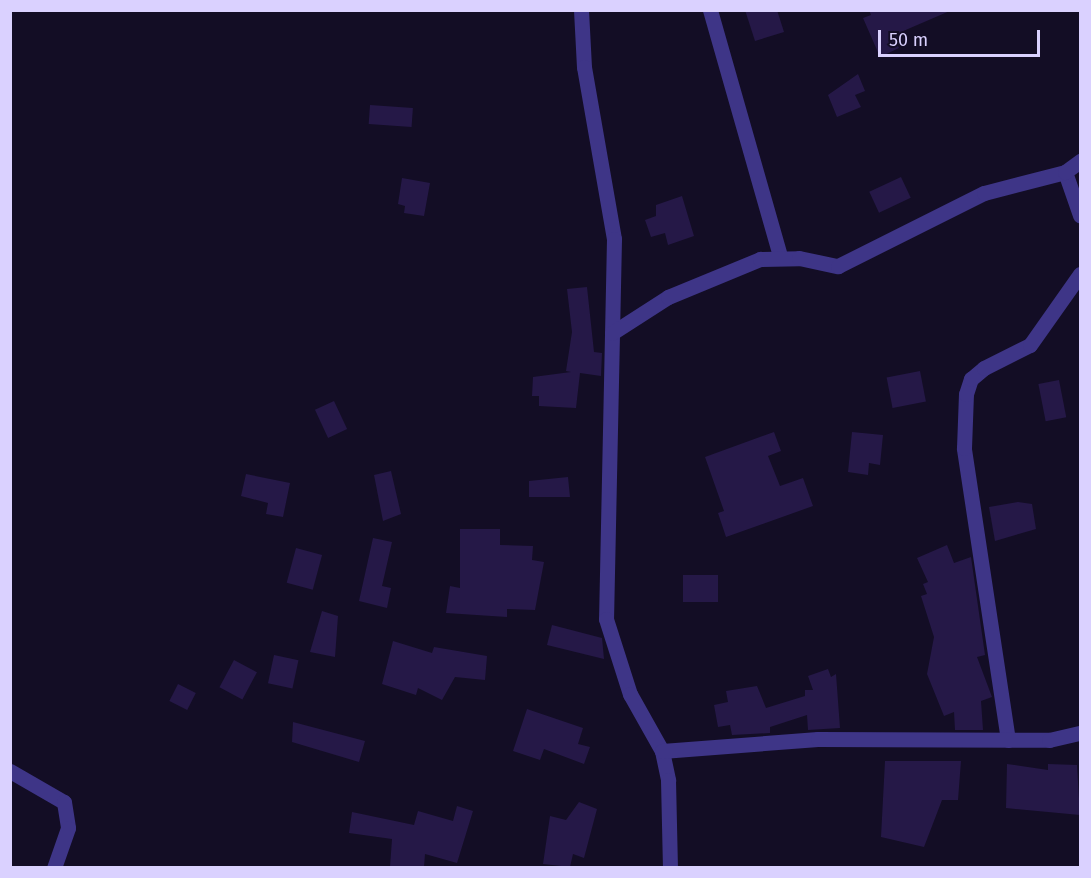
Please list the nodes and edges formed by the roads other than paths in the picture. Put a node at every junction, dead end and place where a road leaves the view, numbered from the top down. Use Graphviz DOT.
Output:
graph roads {
  1 [pos="581,10"];
  2 [pos="710,10"];
  3 [pos="1080,161"];
  4 [pos="1065,172"];
  5 [pos="1080,215"];
  6 [pos="780,256"];
  7 [pos="1080,274"];
  8 [pos="612,333"];
  9 [pos="1080,733"];
  10 [pos="1008,740"];
  11 [pos="662,751"];
  12 [pos="10,771"];
  13 [pos="54,867"];
  14 [pos="670,867"];
  1 -- 8 [label="street"];
  2 -- 6 [label="street"];
  3 -- 4 [label="street"];
  4 -- 5 [label="street"];
  4 -- 6 [label="street"];
  6 -- 8 [label="street"];
  7 -- 10 [label="street"];
  8 -- 11 [label="street"];
  9 -- 10 [label="street"];
  10 -- 11 [label="street"];
  11 -- 14 [label="street"];
  12 -- 13 [label="street"];
}
